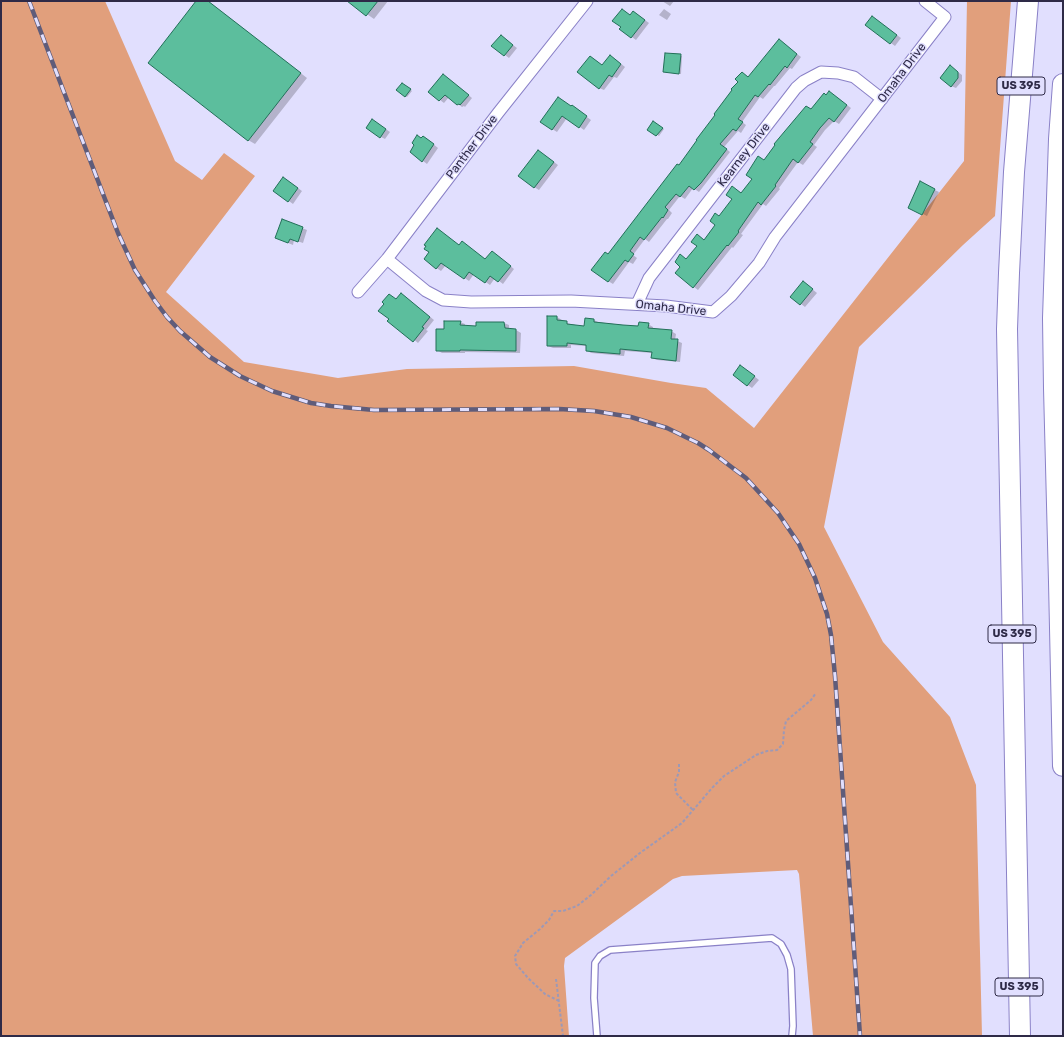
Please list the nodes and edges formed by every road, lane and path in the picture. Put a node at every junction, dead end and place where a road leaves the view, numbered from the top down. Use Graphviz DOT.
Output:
graph roads {
  1 [pos="587,1"];
  2 [pos="925,1"];
  3 [pos="1028,1"];
  4 [pos="1063,84"];
  5 [pos="882,100"];
  6 [pos="386,259"];
  7 [pos="358,292"];
  8 [pos="637,304"];
  9 [pos="1063,512"];
  10 [pos="1060,582"];
  11 [pos="816,692"];
  12 [pos="679,764"];
  13 [pos="1063,766"];
  14 [pos="693,810"];
  15 [pos="556,979"];
  16 [pos="559,1002"];
  17 [pos="563,1036"];
  18 [pos="597,1036"];
  19 [pos="792,1036"];
  20 [pos="1020,1036"];
  1 -- 6 [label="street, Panther Drive"];
  2 -- 5 [label="street, Omaha Drive"];
  3 -- 20 [label="highway, US 395"];
  4 -- 10 [label="highway, US 395"];
  5 -- 8 [label="street, Omaha Drive"];
  5 -- 8 [label="street, Kearney Drive"];
  6 -- 7 [label="street, Panther Drive"];
  6 -- 8 [label="street, Omaha Drive"];
  9 -- 10 [label="highway"];
  10 -- 13 [label="highway, US 395"];
  11 -- 14 [label="path"];
  12 -- 14 [label="path"];
  14 -- 16 [label="path"];
  15 -- 16 [label="path"];
  16 -- 17 [label="path"];
  18 -- 19 [label="lane"];
}
